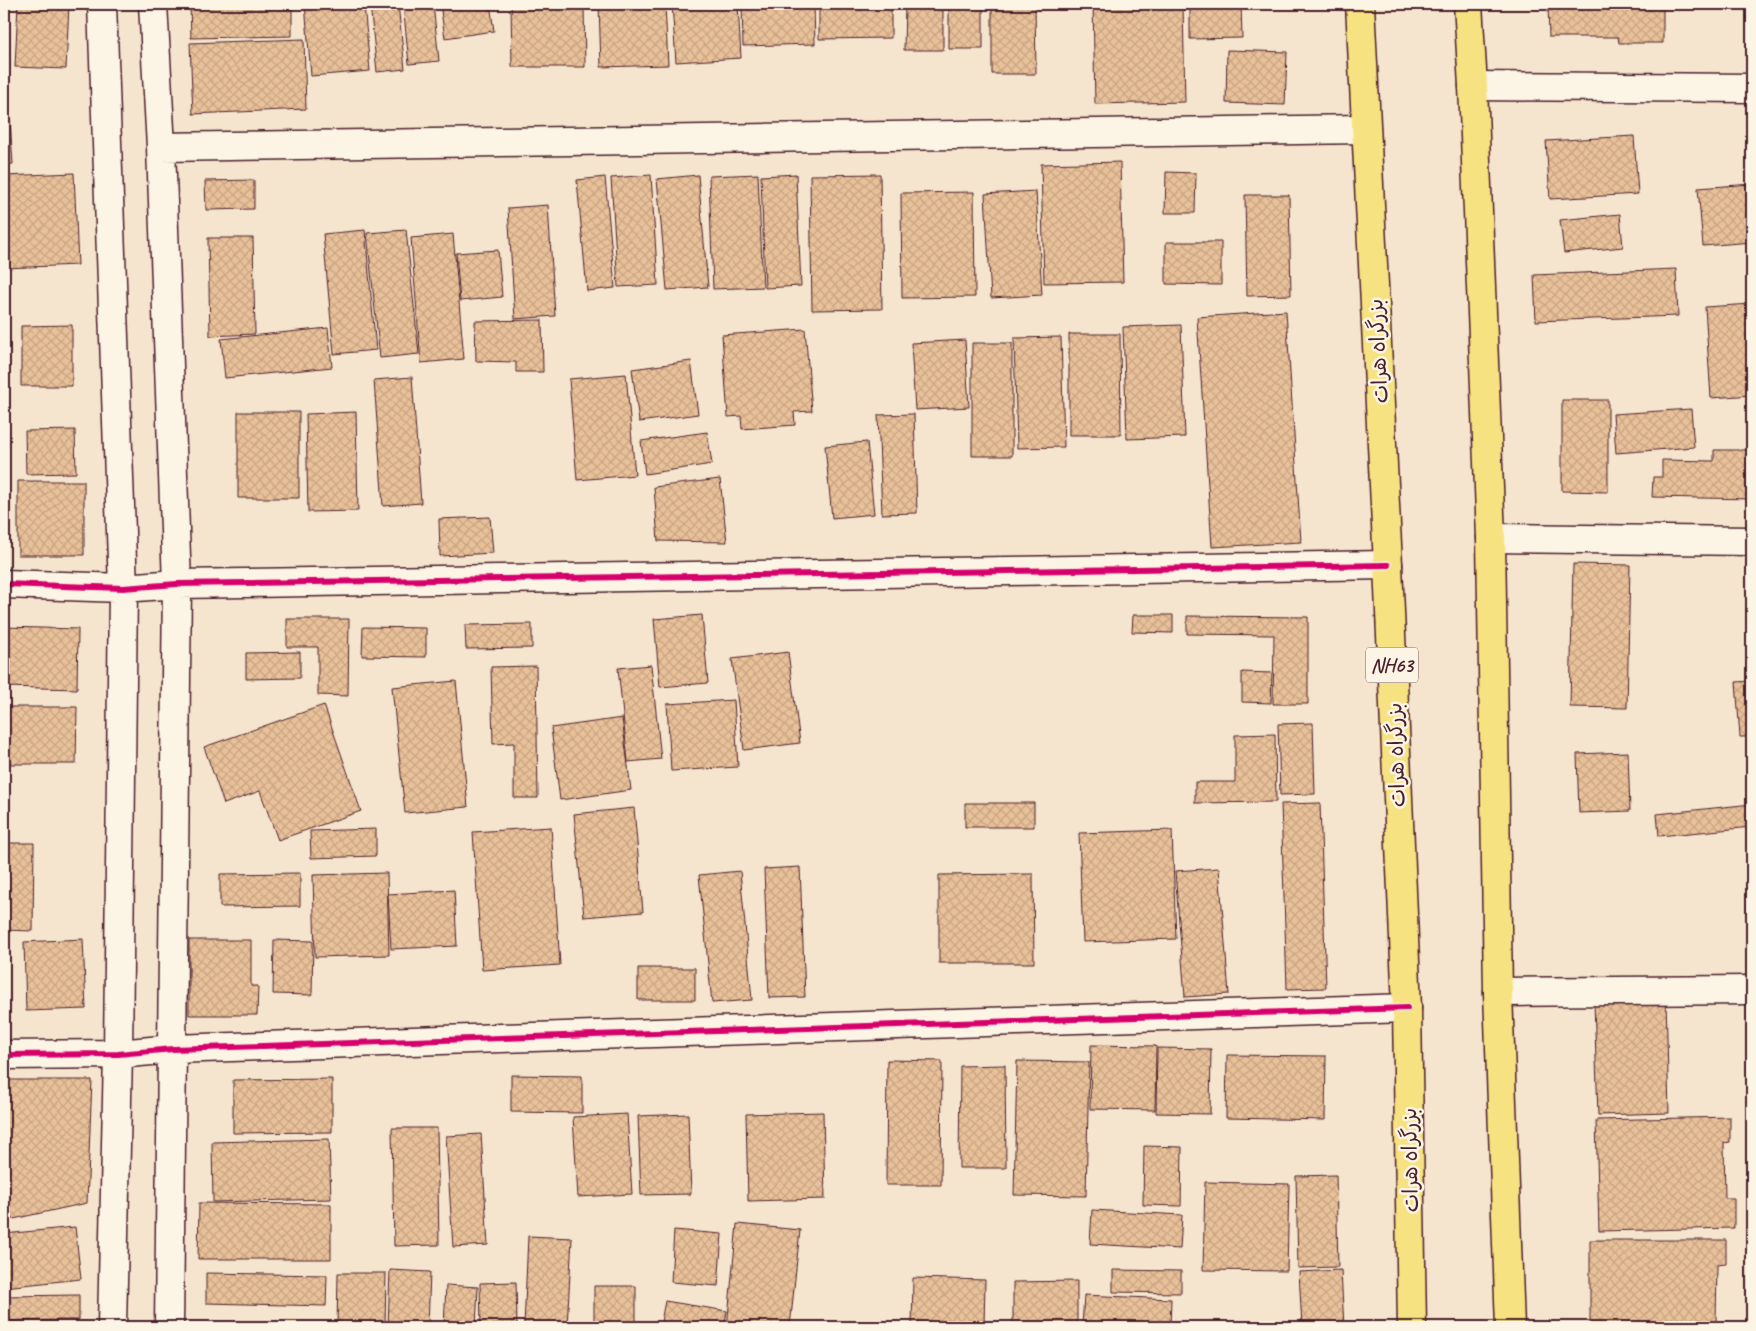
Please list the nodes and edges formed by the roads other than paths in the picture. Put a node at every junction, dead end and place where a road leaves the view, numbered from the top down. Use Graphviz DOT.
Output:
graph roads {
  1 [pos="102,4"];
  2 [pos="153,4"];
  3 [pos="1360,4"];
  4 [pos="1468,4"];
  5 [pos="1473,86"];
  6 [pos="1752,88"];
  7 [pos="1366,129"];
  8 [pos="160,147"];
  9 [pos="1491,538"];
  10 [pos="1752,540"];
  11 [pos="1388,565"];
  12 [pos="4,584"];
  13 [pos="177,584"];
  14 [pos="124,588"];
  15 [pos="1752,990"];
  16 [pos="1498,992"];
  17 [pos="1407,1008"];
  18 [pos="173,1049"];
  19 [pos="118,1054"];
  20 [pos="4,1055"];
  21 [pos="112,1327"];
  22 [pos="169,1327"];
  23 [pos="1412,1327"];
  24 [pos="1510,1327"];
  1 -- 14 [label="street"];
  2 -- 8 [label="street"];
  3 -- 7 [label="highway, بزرگراه هرات / NH63"];
  4 -- 5 [label="highway"];
  5 -- 6 [label="street"];
  5 -- 9 [label="highway"];
  7 -- 8 [label="street"];
  7 -- 11 [label="highway, بزرگراه هرات / NH63"];
  8 -- 13 [label="street"];
  9 -- 10 [label="street"];
  9 -- 16 [label="highway"];
  11 -- 13 [label="street"];
  11 -- 17 [label="highway, بزرگراه هرات / NH63"];
  12 -- 14 [label="street"];
  13 -- 14 [label="street"];
  13 -- 18 [label="street"];
  14 -- 19 [label="street"];
  15 -- 16 [label="street"];
  16 -- 24 [label="highway"];
  17 -- 18 [label="street"];
  17 -- 23 [label="highway, بزرگراه هرات / NH63"];
  18 -- 19 [label="street"];
  18 -- 22 [label="street"];
  19 -- 20 [label="street"];
  19 -- 21 [label="street"];
}
